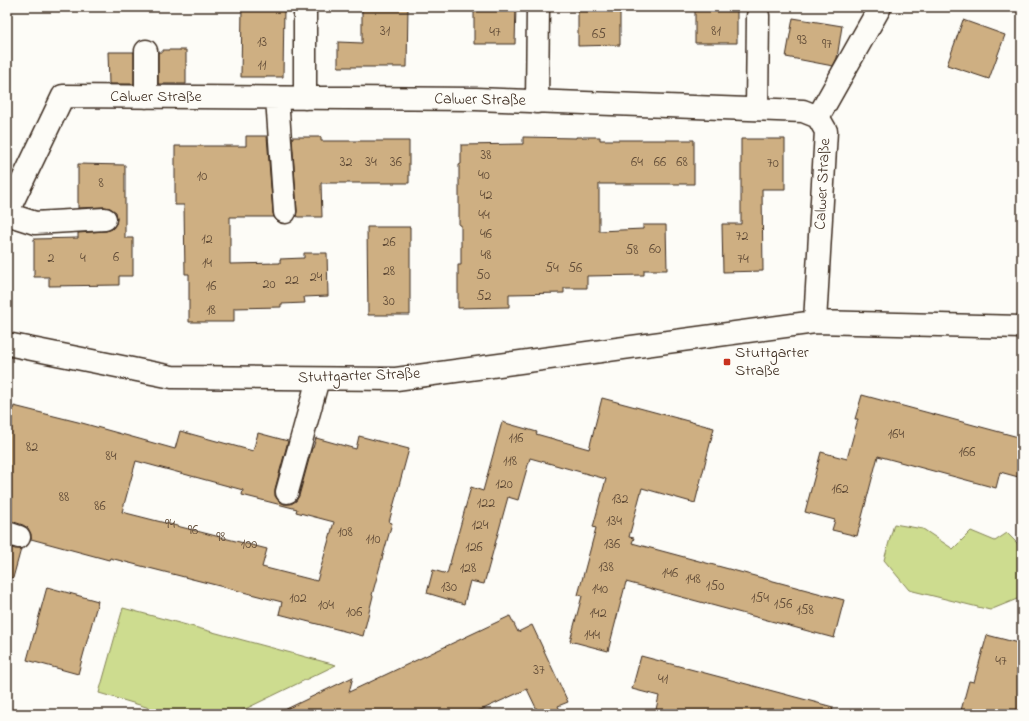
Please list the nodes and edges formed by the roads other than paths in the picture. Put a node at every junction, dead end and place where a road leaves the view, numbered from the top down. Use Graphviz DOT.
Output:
graph roads {
  1 [pos="305,7"];
  2 [pos="538,7"];
  3 [pos="880,7"];
  4 [pos="758,16"];
  5 [pos="146,51"];
  6 [pos="146,97"];
  7 [pos="277,98"];
  8 [pos="304,98"];
  9 [pos="537,102"];
  10 [pos="757,109"];
  11 [pos="818,117"];
  12 [pos="285,212"];
  13 [pos="7,214"];
  14 [pos="105,219"];
  15 [pos="815,322"];
  16 [pos="1021,325"];
  17 [pos="7,344"];
  18 [pos="318,378"];
  19 [pos="287,492"];
  1 -- 8 [label="street"];
  2 -- 9 [label="street"];
  3 -- 11 [label="street"];
  4 -- 10 [label="street"];
  5 -- 6 [label="street"];
  6 -- 7 [label="street, Calwer Straße"];
  6 -- 13 [label="street, Calwer Straße"];
  7 -- 8 [label="street, Calwer Straße"];
  7 -- 12 [label="street"];
  8 -- 9 [label="street, Calwer Straße"];
  9 -- 10 [label="street, Calwer Straße"];
  10 -- 11 [label="street, Calwer Straße"];
  11 -- 15 [label="street, Calwer Straße"];
  13 -- 14 [label="street"];
  15 -- 16 [label="street, Stuttgarter Straße"];
  15 -- 18 [label="street, Stuttgarter Straße"];
  17 -- 18 [label="street, Stuttgarter Straße"];
  18 -- 19 [label="street"];
}
